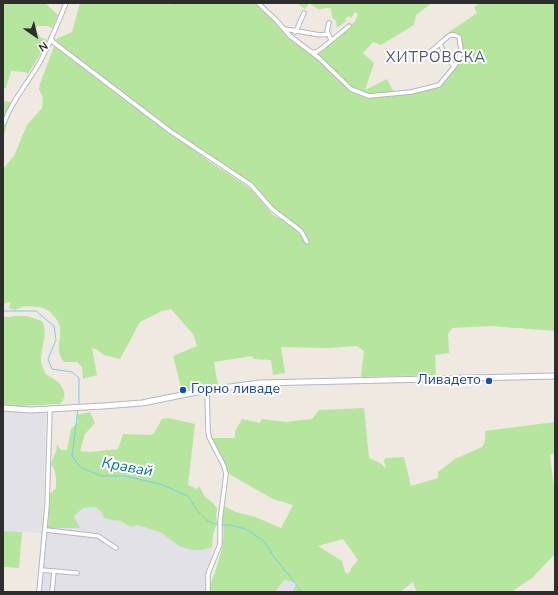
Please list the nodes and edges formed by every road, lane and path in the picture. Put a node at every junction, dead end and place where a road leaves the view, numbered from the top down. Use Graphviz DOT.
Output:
graph roads {
  1 [pos="66,3"];
  2 [pos="258,3"];
  3 [pos="304,13"];
  4 [pos="329,23"];
  5 [pos="349,26"];
  6 [pos="284,29"];
  7 [pos="295,32"];
  8 [pos="328,34"];
  9 [pos="52,38"];
  10 [pos="331,40"];
  11 [pos="440,43"];
  12 [pos="311,51"];
  13 [pos="430,52"];
  14 [pos="454,67"];
  15 [pos="4,123"];
  16 [pos="307,242"];
  17 [pos="555,376"];
  18 [pos="207,390"];
  19 [pos="3,408"];
  20 [pos="50,409"];
  21 [pos="46,530"];
  22 [pos="116,548"];
  23 [pos="41,570"];
  24 [pos="54,571"];
  25 [pos="77,574"];
  26 [pos="39,592"];
  27 [pos="52,592"];
  28 [pos="208,592"];
  1 -- 9 [label="street"];
  2 -- 6 [label="street"];
  3 -- 7 [label="street"];
  4 -- 8 [label="street"];
  5 -- 10 [label="street"];
  6 -- 7 [label="street"];
  6 -- 12 [label="street"];
  7 -- 8 [label="street"];
  8 -- 10 [label="street"];
  9 -- 15 [label="street"];
  9 -- 16 [label="street"];
  10 -- 12 [label="street"];
  11 -- 13 [label="street"];
  11 -- 14 [label="street"];
  11 -- 14 [label="street"];
  12 -- 14 [label="street"];
  17 -- 18 [label="street"];
  18 -- 20 [label="street"];
  18 -- 28 [label="street"];
  19 -- 20 [label="street"];
  20 -- 21 [label="street"];
  21 -- 22 [label="street"];
  21 -- 23 [label="street"];
  23 -- 24 [label="street"];
  23 -- 26 [label="street"];
  24 -- 25 [label="street"];
  24 -- 27 [label="street"];
}
